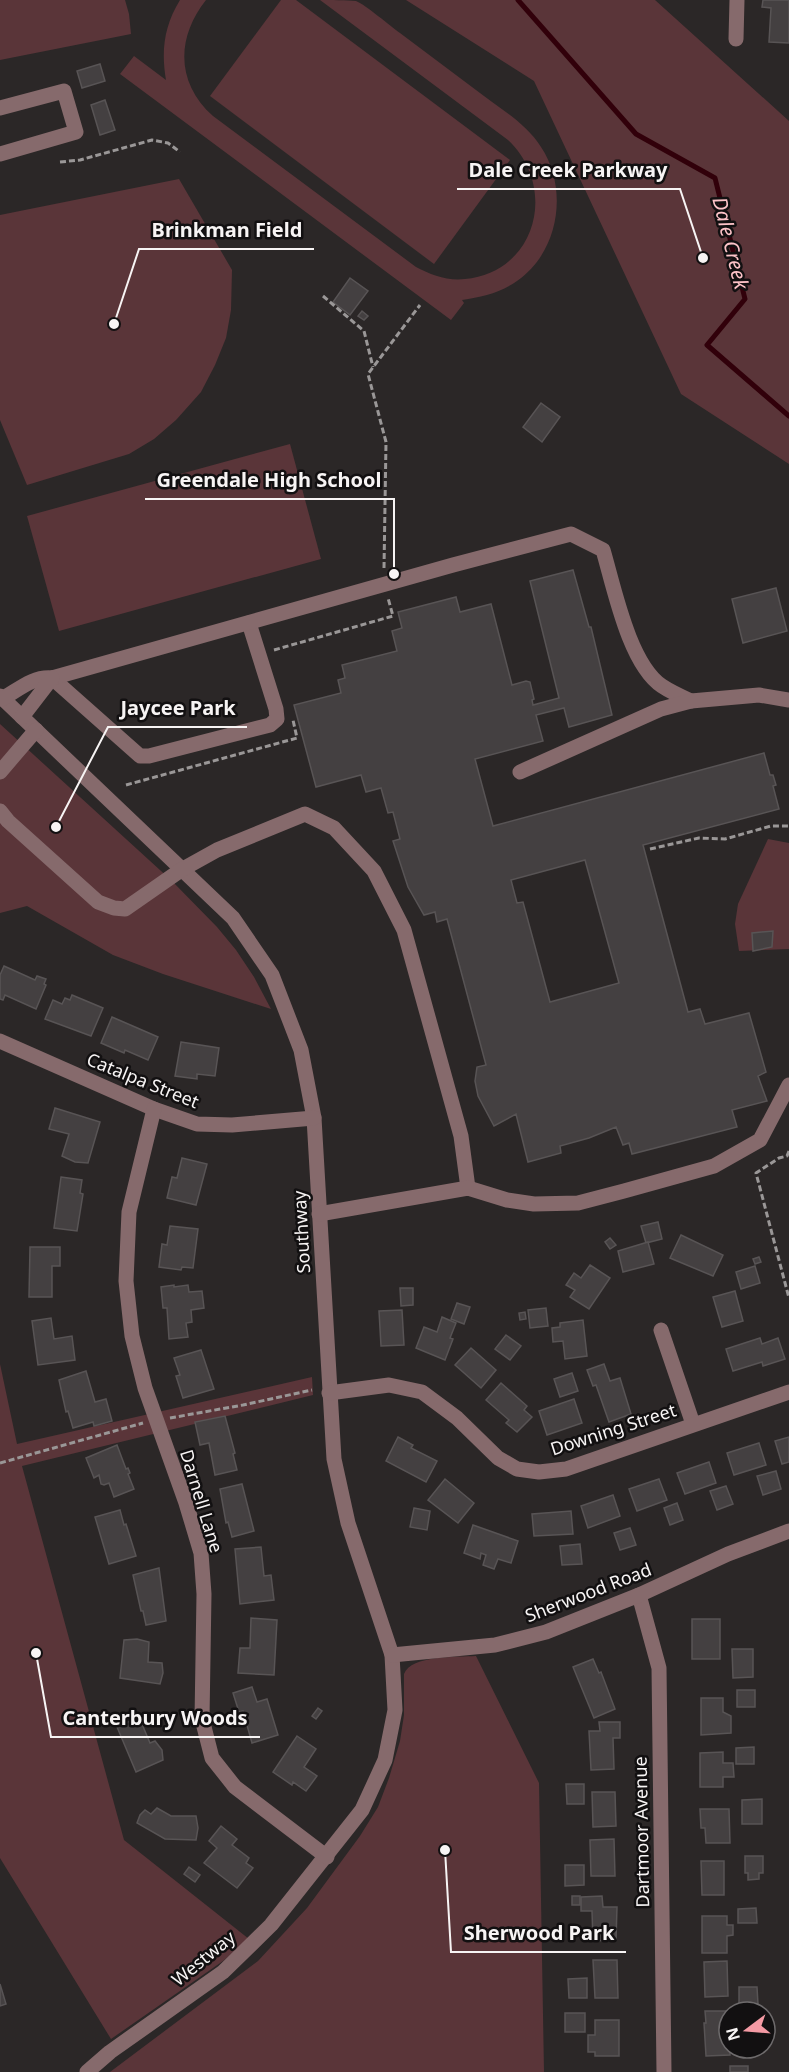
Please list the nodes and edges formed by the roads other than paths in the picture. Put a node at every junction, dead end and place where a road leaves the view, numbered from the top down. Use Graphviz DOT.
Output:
graph roads {
  1 [pos="737,0"];
  2 [pos="736,39"];
  3 [pos="0,108"];
  4 [pos="0,154"];
  5 [pos="249,623"];
  6 [pos="52,678"];
  7 [pos="1,698"];
  8 [pos="789,700"];
  9 [pos="691,701"];
  10 [pos="21,717"];
  11 [pos="36,730"];
  12 [pos="0,772"];
  13 [pos="520,772"];
  14 [pos="0,811"];
  15 [pos="182,870"];
  16 [pos="0,1041"];
  17 [pos="789,1085"];
  18 [pos="154,1109"];
  19 [pos="314,1118"];
  20 [pos="468,1188"];
  21 [pos="319,1214"];
  22 [pos="662,1330"];
  23 [pos="789,1392"];
  24 [pos="330,1393"];
  25 [pos="693,1424"];
  26 [pos="789,1531"];
  27 [pos="639,1595"];
  28 [pos="392,1655"];
  29 [pos="327,1857"];
  30 [pos="87,2072"];
  31 [pos="664,2072"];
  1 -- 2 [label="street"];
  3 -- 4 [label="street"];
  5 -- 6 [label="street"];
  5 -- 6 [label="street"];
  5 -- 9 [label="street"];
  6 -- 7 [label="street"];
  6 -- 10 [label="street"];
  7 -- 10 [label="street, Southway"];
  8 -- 9 [label="street"];
  9 -- 13 [label="street"];
  10 -- 11 [label="street, Southway"];
  11 -- 12 [label="street"];
  11 -- 15 [label="street, Southway"];
  14 -- 15 [label="street"];
  15 -- 19 [label="street, Southway"];
  15 -- 20 [label="street"];
  16 -- 18 [label="street, Catalpa Street"];
  17 -- 20 [label="street"];
  18 -- 19 [label="street, Catalpa Street"];
  18 -- 29 [label="street, Darnell Lane"];
  19 -- 21 [label="street, Southway"];
  20 -- 21 [label="street"];
  21 -- 24 [label="street, Southway"];
  22 -- 25 [label="street"];
  23 -- 25 [label="street, Downing Street"];
  24 -- 25 [label="street, Downing Street"];
  24 -- 28 [label="street, Southway"];
  26 -- 27 [label="street, Sherwood Road"];
  27 -- 28 [label="street, Sherwood Road"];
  27 -- 31 [label="street, Dartmoor Avenue"];
  28 -- 29 [label="street, Southway"];
  29 -- 30 [label="street, Westway"];
}
